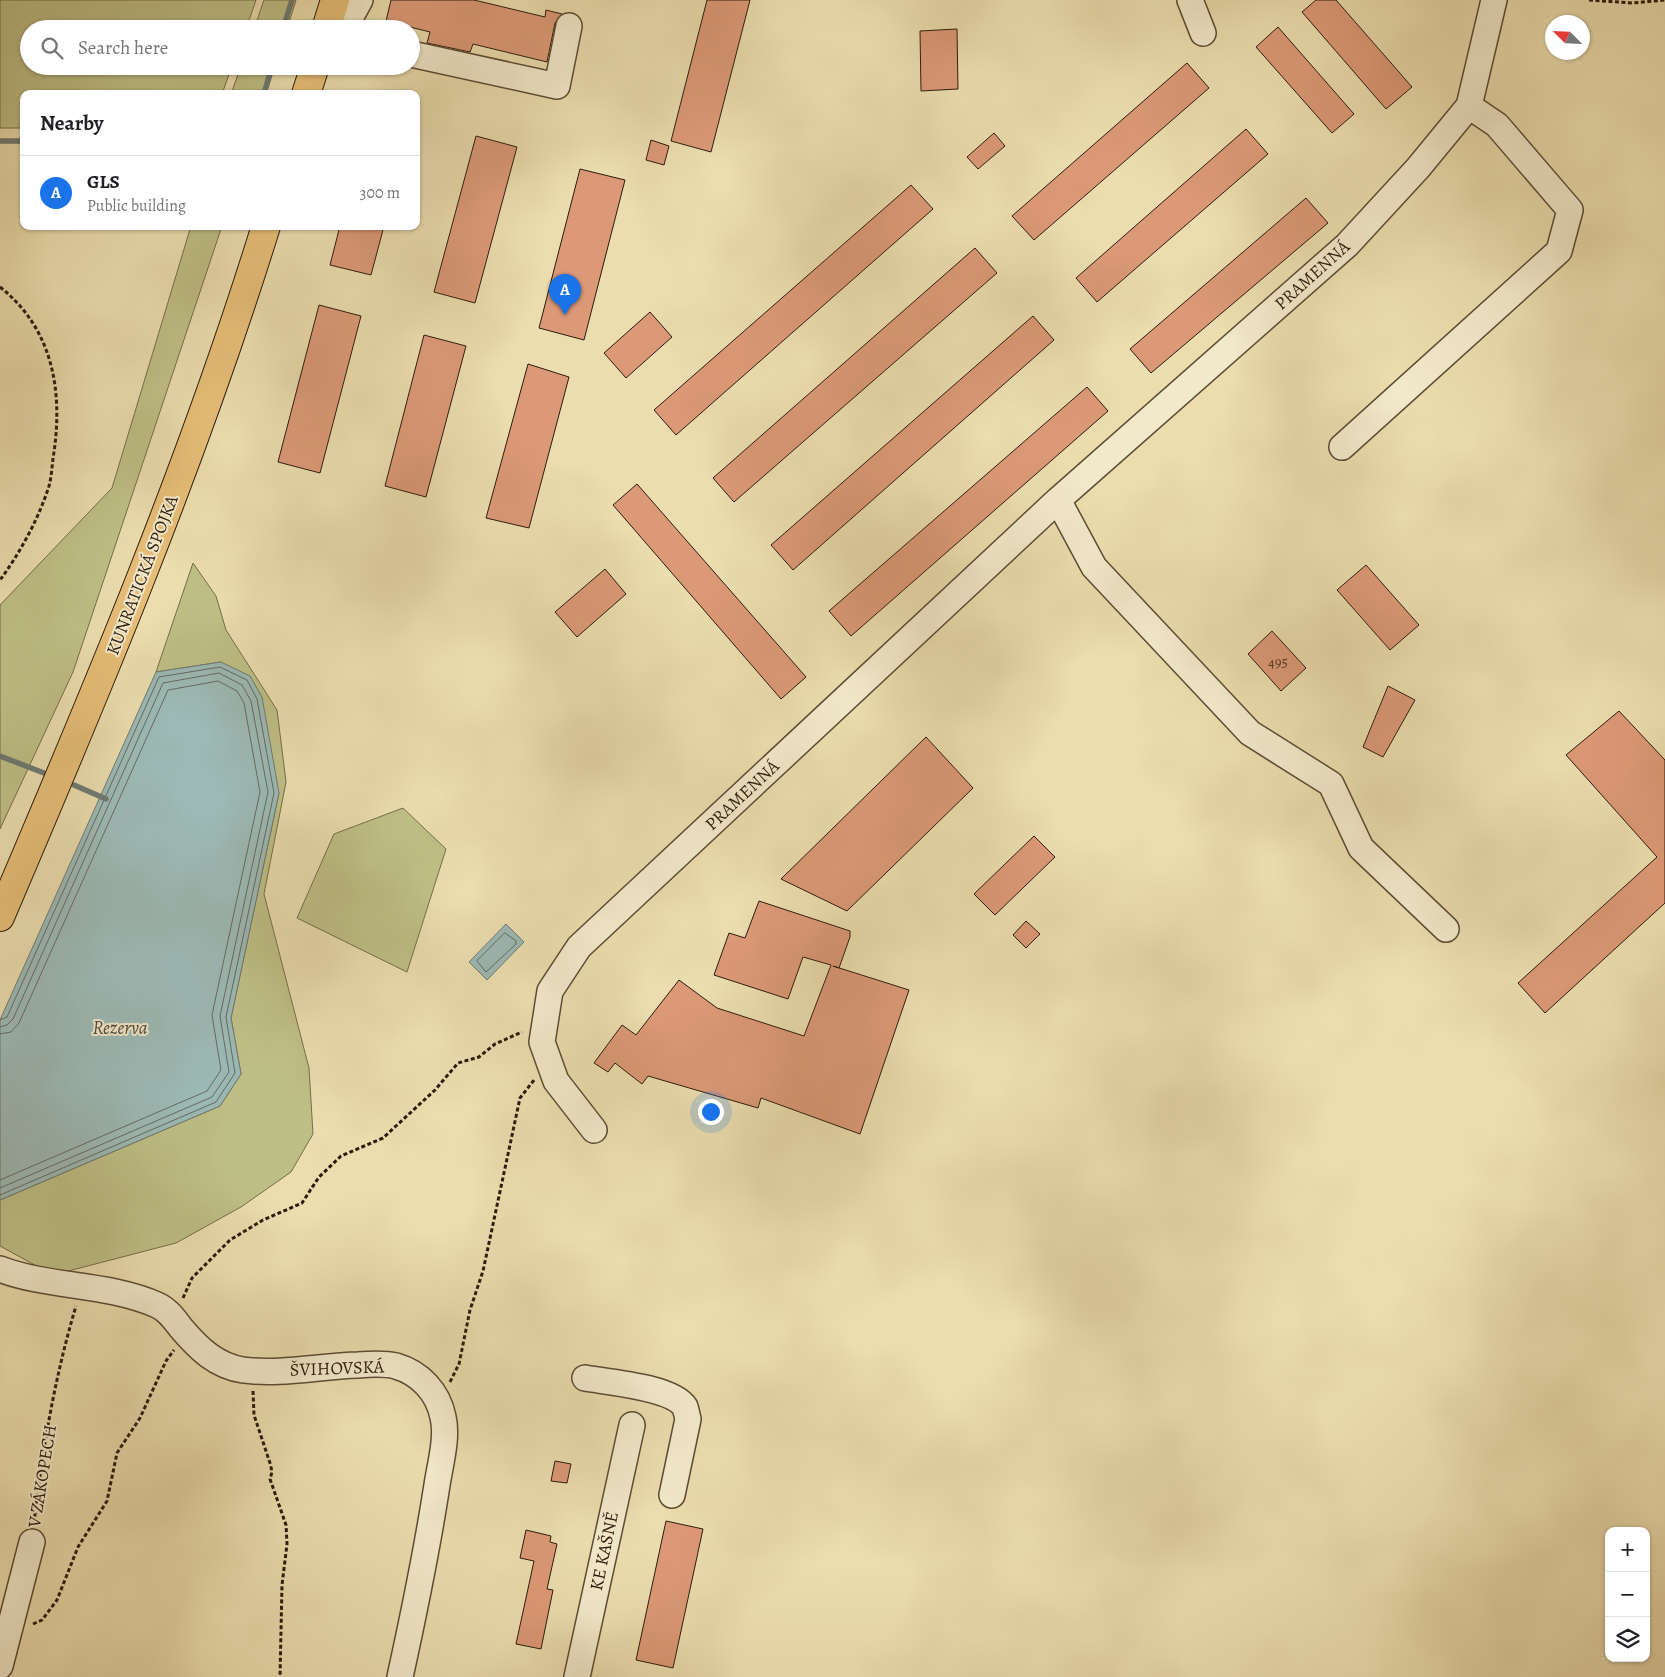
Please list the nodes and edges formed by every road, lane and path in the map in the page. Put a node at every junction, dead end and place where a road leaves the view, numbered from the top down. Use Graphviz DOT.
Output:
graph roads {
  1 [pos="335,0"];
  2 [pos="360,0"];
  3 [pos="1190,0"];
  4 [pos="1494,0"];
  5 [pos="1589,0"];
  6 [pos="1665,0"];
  7 [pos="329,20"];
  8 [pos="349,20"];
  9 [pos="569,26"];
  10 [pos="1203,33"];
  11 [pos="420,56"];
  12 [pos="1469,106"];
  13 [pos="265,230"];
  14 [pos="0,287"];
  15 [pos="1342,447"];
  16 [pos="1058,500"];
  17 [pos="0,580"];
  18 [pos="0,917"];
  19 [pos="1446,929"];
  20 [pos="545,1022"];
  21 [pos="549,1062"];
  22 [pos="594,1130"];
  23 [pos="0,1269"];
  24 [pos="82,1286"];
  25 [pos="179,1325"];
  26 [pos="254,1370"];
  27 [pos="585,1378"];
  28 [pos="446,1390"];
  29 [pos="632,1425"];
  30 [pos="672,1495"];
  31 [pos="32,1542"];
  32 [pos="8,1635"];
  33 [pos="0,1666"];
  34 [pos="280,1677"];
  35 [pos="400,1677"];
  36 [pos="577,1677"];
  1 -- 7 [label="main road"];
  2 -- 8 [label="street"];
  3 -- 10 [label="street"];
  4 -- 12 [label="street, PRAMENNÁ"];
  5 -- 6 [label="path"];
  9 -- 11 [label="street"];
  12 -- 15 [label="street"];
  12 -- 16 [label="street, PRAMENNÁ"];
  13 -- 18 [label="main road, KUNRATICKÁ SPOJKA"];
  14 -- 17 [label="path"];
  16 -- 19 [label="street"];
  16 -- 20 [label="street, PRAMENNÁ"];
  20 -- 21 [label="street, PRAMENNÁ"];
  20 -- 25 [label="path"];
  21 -- 22 [label="street, PRAMENNÁ"];
  21 -- 28 [label="path"];
  23 -- 24 [label="street, ŠVIHOVSKÁ"];
  24 -- 25 [label="street, ŠVIHOVSKÁ"];
  24 -- 31 [label="path, V ZÁKOPECH"];
  25 -- 26 [label="street, ŠVIHOVSKÁ"];
  25 -- 32 [label="path"];
  26 -- 34 [label="path"];
  26 -- 35 [label="street, ŠVIHOVSKÁ"];
  27 -- 30 [label="street"];
  29 -- 36 [label="street, KE KAŠNĚ"];
  31 -- 32 [label="street, V ZÁKOPECH"];
  32 -- 33 [label="street, V ZÁKOPECH"];
}
